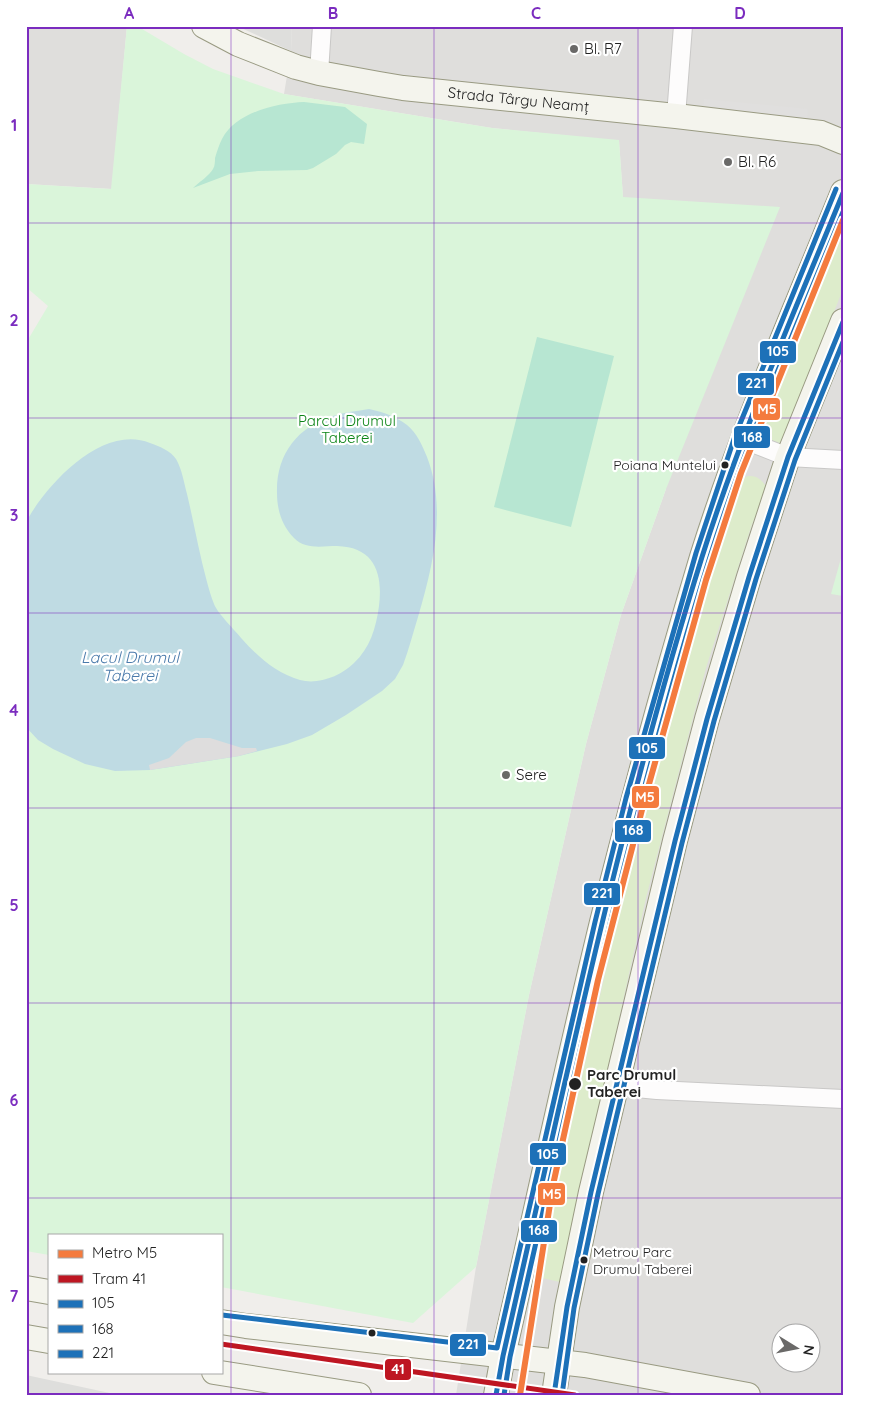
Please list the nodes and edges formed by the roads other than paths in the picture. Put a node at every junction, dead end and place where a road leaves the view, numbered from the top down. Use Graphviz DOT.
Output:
graph roads {
  1 [pos="204,26"];
  2 [pos="322,26"];
  3 [pos="683,26"];
  4 [pos="319,73"];
  5 [pos="676,116"];
  6 [pos="843,142"];
  7 [pos="843,192"];
  8 [pos="843,321"];
  9 [pos="742,439"];
  10 [pos="788,457"];
  11 [pos="843,460"];
  12 [pos="616,1086"];
  13 [pos="843,1099"];
  14 [pos="26,1288"];
  15 [pos="48,1292"];
  16 [pos="222,1322"];
  17 [pos="26,1337"];
  18 [pos="48,1341"];
  19 [pos="503,1356"];
  20 [pos="559,1363"];
  21 [pos="222,1373"];
  22 [pos="359,1395"];
  23 [pos="496,1395"];
  24 [pos="554,1395"];
  25 [pos="748,1395"];
  1 -- 4 [label="main road, Strada Târgu Neamț"];
  2 -- 4 [label="street"];
  3 -- 5 [label="street"];
  4 -- 5 [label="main road, Strada Târgu Neamț"];
  5 -- 6 [label="main road, Strada Târgu Neamț"];
  7 -- 9 [label="main road"];
  8 -- 10 [label="main road"];
  9 -- 10 [label="street"];
  9 -- 19 [label="main road"];
  10 -- 11 [label="street"];
  10 -- 12 [label="main road"];
  12 -- 13 [label="street"];
  12 -- 20 [label="main road"];
  14 -- 15 [label="main road"];
  16 -- 19 [label="main road"];
  17 -- 18 [label="main road"];
  19 -- 20 [label="main road"];
  19 -- 23 [label="main road"];
  20 -- 24 [label="main road"];
  20 -- 25 [label="main road"];
  21 -- 22 [label="main road"];
}
